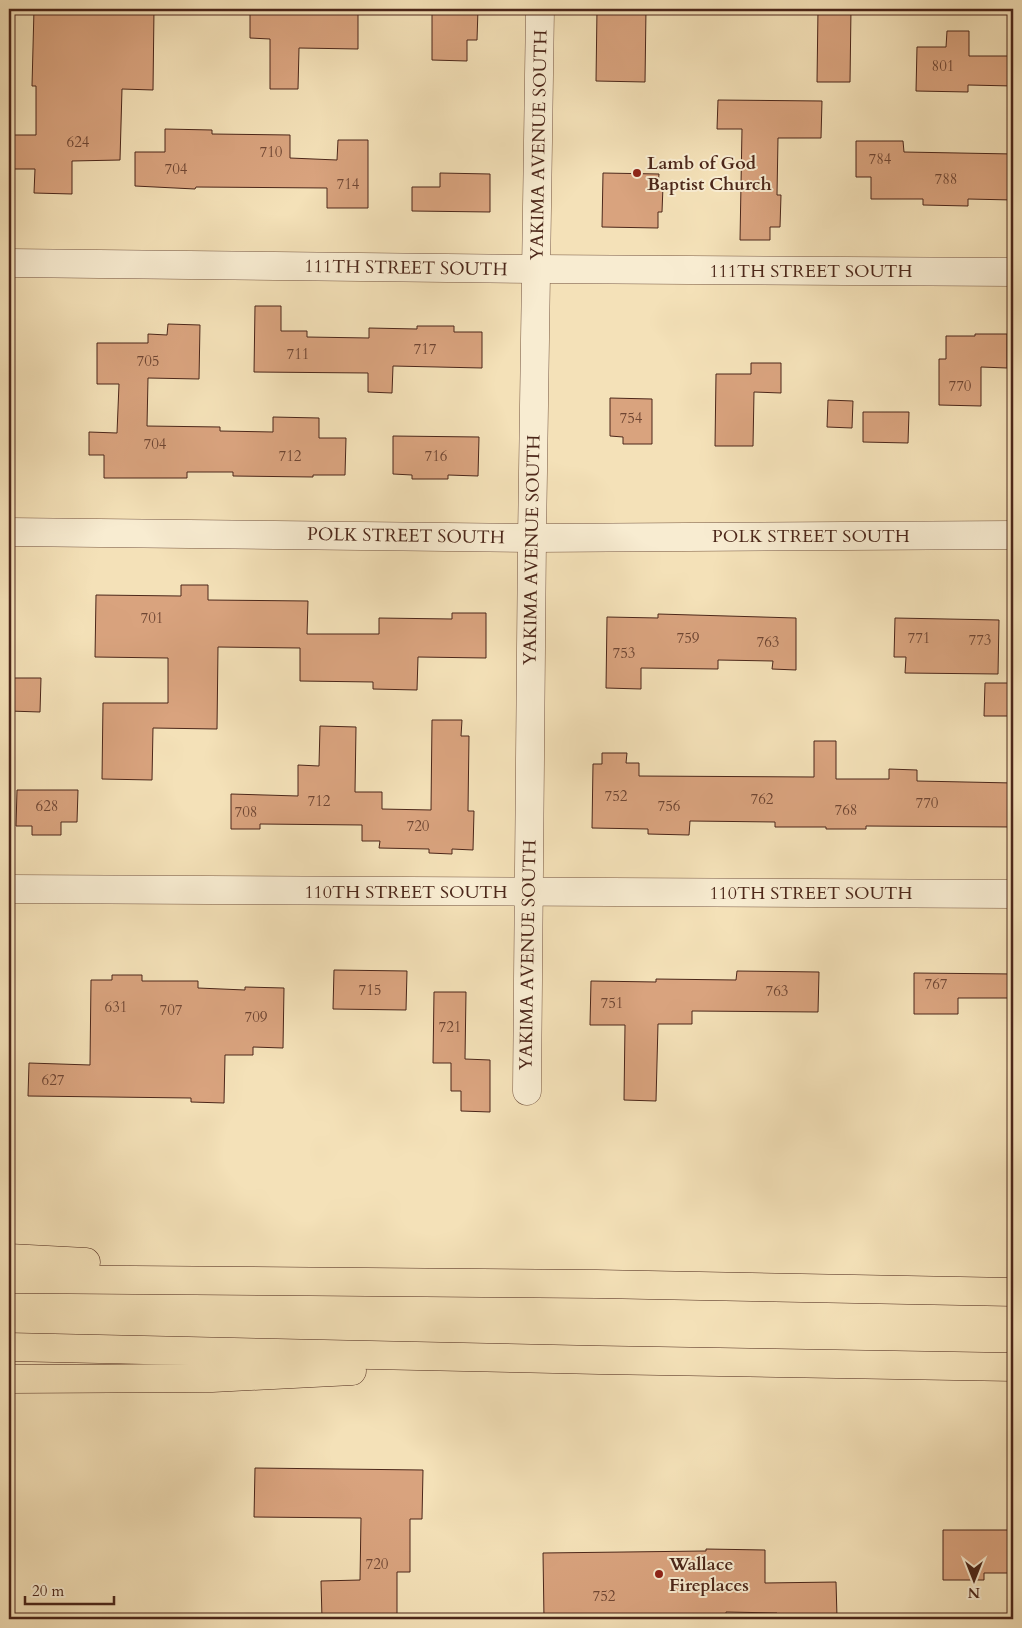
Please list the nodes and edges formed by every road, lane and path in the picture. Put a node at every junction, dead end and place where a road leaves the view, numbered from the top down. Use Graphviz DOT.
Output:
graph roads {
  1 [pos="540,9"];
  2 [pos="9,263"];
  3 [pos="537,270"];
  4 [pos="1013,272"];
  5 [pos="9,532"];
  6 [pos="1013,535"];
  7 [pos="532,538"];
  8 [pos="9,889"];
  9 [pos="529,893"];
  10 [pos="1013,894"];
  11 [pos="526,1092"];
  12 [pos="9,1258"];
  13 [pos="9,1279"];
  14 [pos="597,1284"];
  15 [pos="1013,1292"];
  16 [pos="9,1347"];
  17 [pos="599,1360"];
  18 [pos="1013,1367"];
  19 [pos="9,1379"];
  1 -- 3 [label="street, YAKIMA AVENUE SOUTH"];
  2 -- 3 [label="street, 111TH STREET SOUTH"];
  3 -- 4 [label="street, 111TH STREET SOUTH"];
  3 -- 7 [label="street, YAKIMA AVENUE SOUTH"];
  5 -- 7 [label="street, POLK STREET SOUTH"];
  6 -- 7 [label="street, POLK STREET SOUTH"];
  7 -- 9 [label="street, YAKIMA AVENUE SOUTH"];
  8 -- 9 [label="street, 110TH STREET SOUTH"];
  9 -- 10 [label="street, 110TH STREET SOUTH"];
  9 -- 11 [label="street, YAKIMA AVENUE SOUTH"];
  12 -- 14 [label="highway"];
  13 -- 14 [label="highway"];
  14 -- 15 [label="highway"];
  16 -- 17 [label="highway"];
  17 -- 18 [label="highway"];
  17 -- 19 [label="highway"];
}
